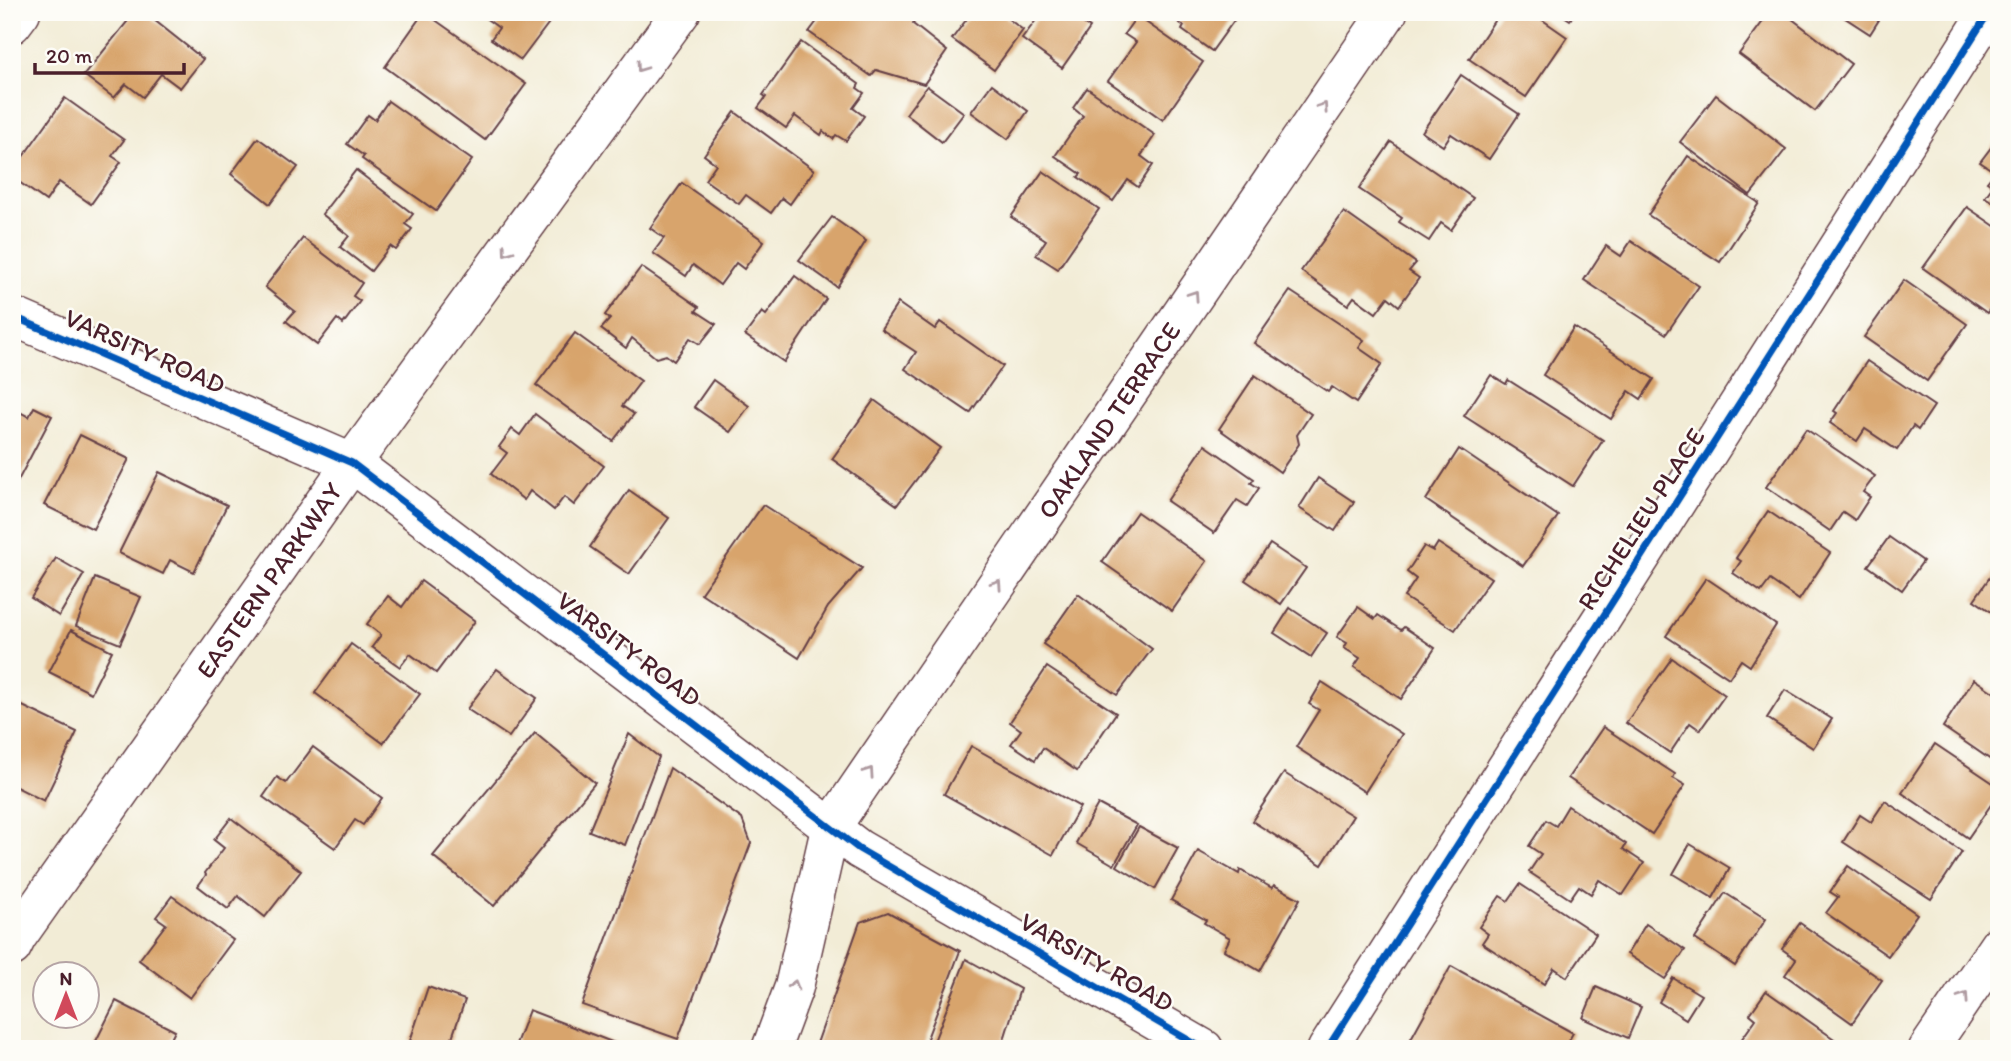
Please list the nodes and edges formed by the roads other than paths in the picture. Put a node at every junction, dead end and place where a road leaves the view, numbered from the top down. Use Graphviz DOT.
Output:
graph roads {
  1 [pos="21,12"];
  2 [pos="681,12"];
  3 [pos="1388,12"];
  4 [pos="1989,12"];
  5 [pos="12,24"];
  6 [pos="12,316"];
  7 [pos="352,463"];
  8 [pos="830,829"];
  9 [pos="14,940"];
  10 [pos="1999,944"];
  11 [pos="771,1049"];
  12 [pos="1204,1049"];
  13 [pos="1327,1049"];
  14 [pos="1928,1049"];
  1 -- 5 [label="street"];
  2 -- 7 [label="street, EASTERN PARKWAY, one-way"];
  8 -- 3 [label="street, OAKLAND TERRACE, one-way"];
  4 -- 13 [label="street, RICHELIEU PLACE"];
  6 -- 7 [label="street, VARSITY ROAD"];
  7 -- 8 [label="street, VARSITY ROAD"];
  7 -- 9 [label="street, EASTERN PARKWAY"];
  11 -- 8 [label="street, one-way"];
  8 -- 12 [label="street, VARSITY ROAD"];
  14 -- 10 [label="street, one-way"];
}
